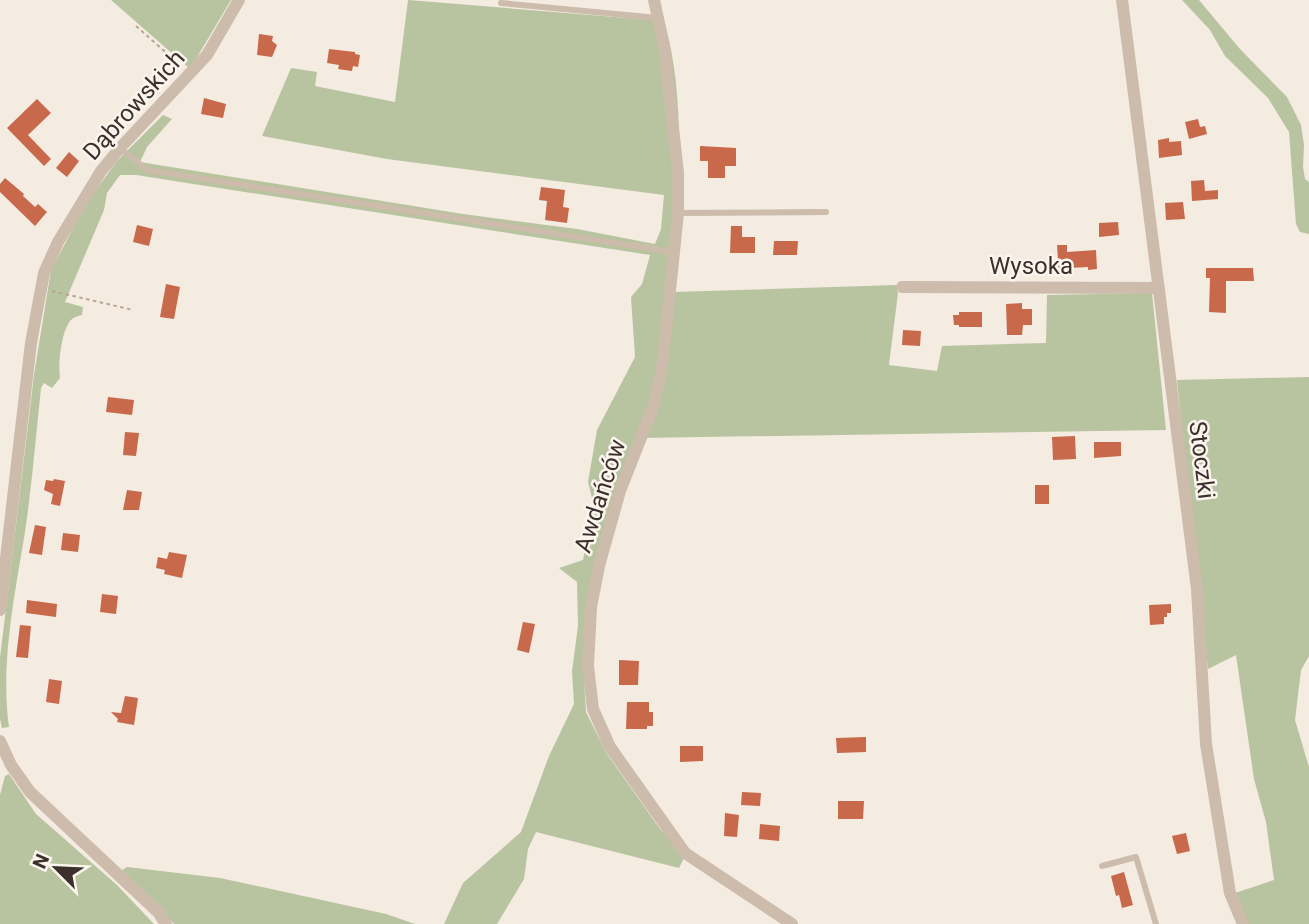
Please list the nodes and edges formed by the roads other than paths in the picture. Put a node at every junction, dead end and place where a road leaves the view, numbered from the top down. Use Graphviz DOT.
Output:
graph roads {
  1 [pos="239,0"];
  2 [pos="654,0"];
  3 [pos="1122,0"];
  4 [pos="501,3"];
  5 [pos="658,18"];
  6 [pos="120,148"];
  7 [pos="826,212"];
  8 [pos="678,213"];
  9 [pos="673,251"];
  10 [pos="902,287"];
  11 [pos="1159,288"];
  12 [pos="0,610"];
  13 [pos="0,741"];
  14 [pos="1102,866"];
  15 [pos="166,924"];
  16 [pos="792,924"];
  17 [pos="1156,924"];
  18 [pos="1243,924"];
  1 -- 6 [label="street, Dąbrowskich"];
  2 -- 5 [label="street, Awdańców"];
  3 -- 11 [label="street, Stoczki"];
  4 -- 5 [label="lane"];
  5 -- 8 [label="street, Awdańców"];
  6 -- 9 [label="lane"];
  6 -- 12 [label="street, Dąbrowskich"];
  7 -- 8 [label="lane"];
  8 -- 9 [label="street, Awdańców"];
  9 -- 16 [label="street, Awdańców"];
  10 -- 11 [label="street, Wysoka"];
  11 -- 18 [label="street, Stoczki"];
  13 -- 15 [label="street"];
  14 -- 17 [label="lane"];
}
